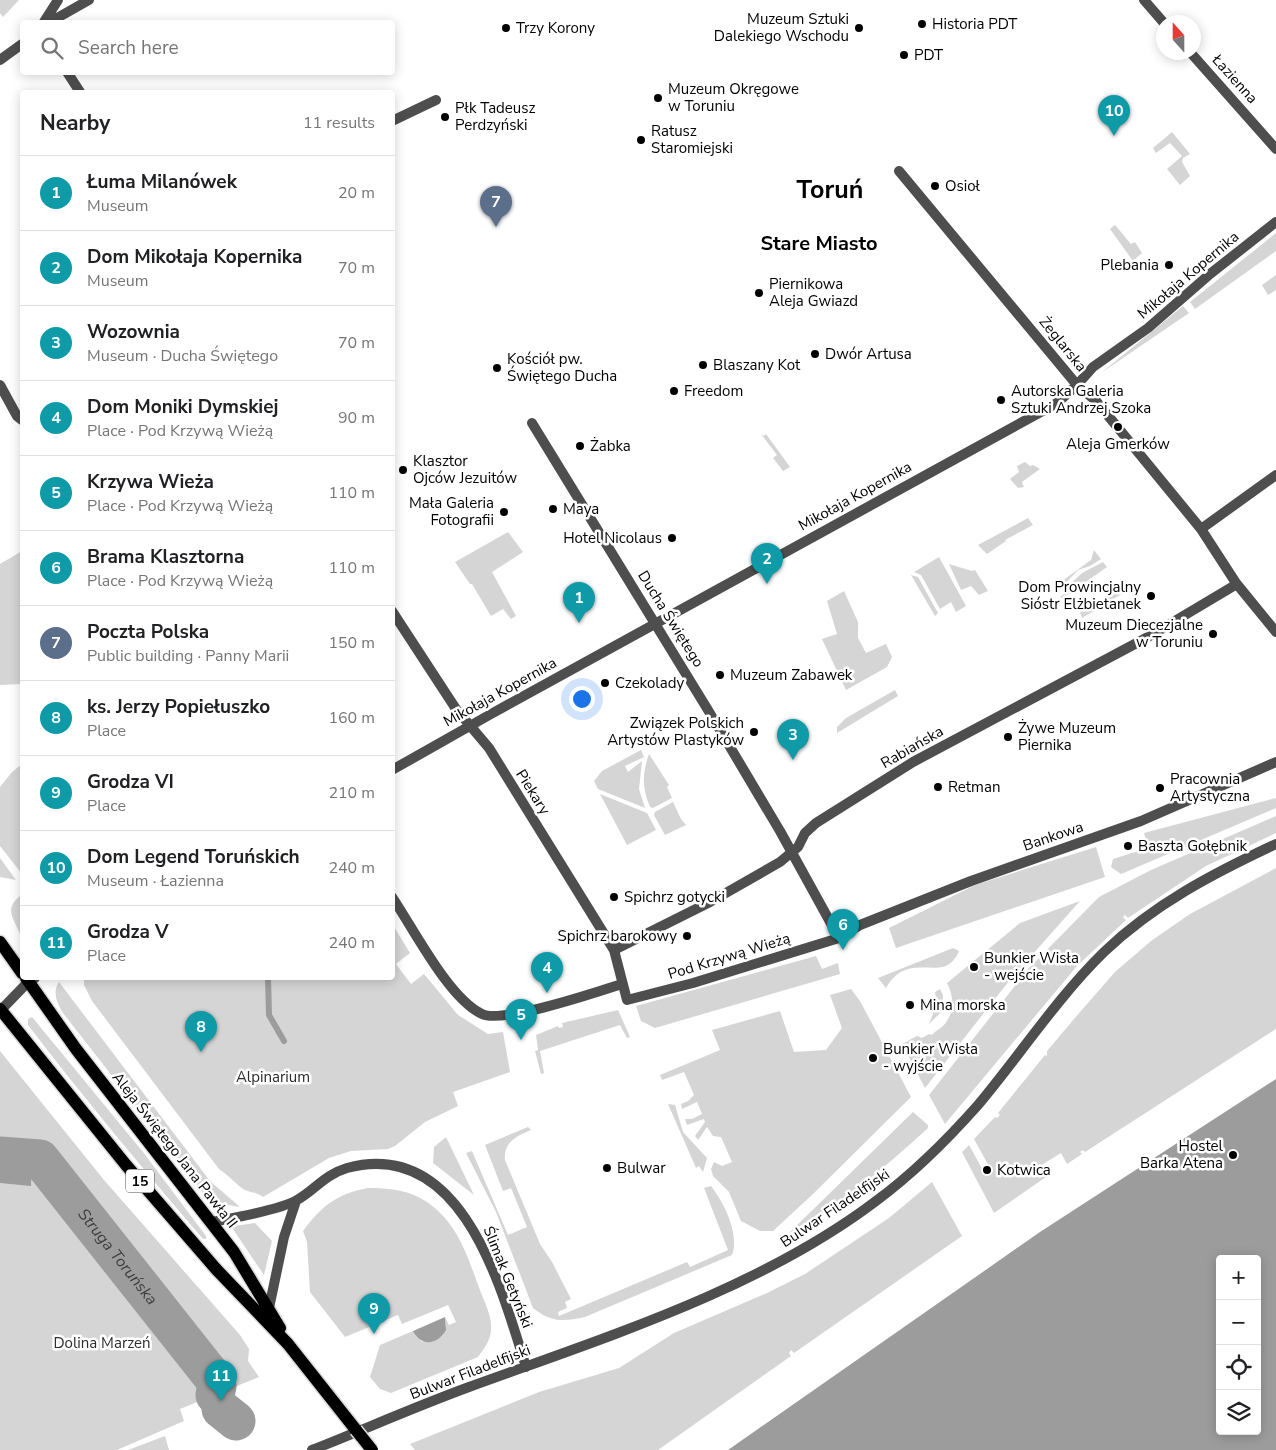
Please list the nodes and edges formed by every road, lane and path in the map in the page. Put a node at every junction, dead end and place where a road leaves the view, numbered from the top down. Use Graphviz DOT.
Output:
graph roads {
  1 [pos="58,0"];
  2 [pos="88,1"];
  3 [pos="1147,4"];
  4 [pos="1157,15"];
  5 [pos="45,20"];
  6 [pos="54,20"];
  7 [pos="20,45"];
  8 [pos="0,60"];
  9 [pos="1197,60"];
  10 [pos="69,75"];
  11 [pos="79,90"];
  12 [pos="436,100"];
  13 [pos="395,119"];
  14 [pos="1276,149"];
  15 [pos="899,171"];
  16 [pos="1276,222"];
  17 [pos="0,385"];
  18 [pos="1077,385"];
  19 [pos="20,418"];
  20 [pos="532,423"];
  21 [pos="1276,475"];
  22 [pos="1201,529"];
  23 [pos="1237,584"];
  24 [pos="395,616"];
  25 [pos="656,623"];
  26 [pos="1276,632"];
  27 [pos="470,726"];
  28 [pos="1276,762"];
  29 [pos="395,768"];
  30 [pos="1276,844"];
  31 [pos="792,852"];
  32 [pos="395,902"];
  33 [pos="840,938"];
  34 [pos="0,942"];
  35 [pos="614,950"];
  36 [pos="20,967"];
  37 [pos="25,980"];
  38 [pos="30,980"];
  39 [pos="622,984"];
  40 [pos="627,1000"];
  41 [pos="1,1009"];
  42 [pos="296,1201"];
  43 [pos="212,1222"];
  44 [pos="269,1308"];
  45 [pos="288,1344"];
  46 [pos="526,1367"];
  47 [pos="312,1450"];
  48 [pos="372,1450"];
  1 -- 5 [label="street"];
  2 -- 6 [label="street"];
  3 -- 4 [label="street"];
  7 -- 8 [label="street"];
  9 -- 14 [label="street, Łazienna"];
  10 -- 11 [label="street"];
  12 -- 13 [label="street"];
  15 -- 18 [label="street, Żeglarska"];
  16 -- 18 [label="street, Mikołaja Kopernika"];
  17 -- 19 [label="street"];
  18 -- 22 [label="street, Żeglarska"];
  18 -- 25 [label="street, Mikołaja Kopernika"];
  20 -- 25 [label="street, Ducha Świętego"];
  21 -- 22 [label="street"];
  22 -- 23 [label="street, Żeglarska"];
  23 -- 26 [label="street, Żeglarska"];
  23 -- 31 [label="street, Rabiańska"];
  24 -- 27 [label="street, Piekary"];
  25 -- 27 [label="street, Mikołaja Kopernika"];
  25 -- 31 [label="street, Ducha Świętego"];
  27 -- 29 [label="street, Mikołaja Kopernika"];
  27 -- 35 [label="street, Piekary"];
  28 -- 33 [label="street, Bankowa"];
  30 -- 46 [label="street, Bulwar Filadelfijski"];
  31 -- 33 [label="street, Ducha Świętego"];
  31 -- 35 [label="street, Rabiańska"];
  32 -- 39 [label="street"];
  33 -- 40 [label="street, Pod Krzywą Wieżą"];
  34 -- 36 [label="main road, Aleja Świętego Jana Pawła II / 15"];
  35 -- 39 [label="street, Piekary"];
  37 -- 41 [label="street, Aleja Świętego Jana Pawła II"];
  38 -- 43 [label="main road, Aleja Świętego Jana Pawła II / 15"];
  39 -- 40 [label="street, Piekary"];
  41 -- 45 [label="main road, Aleja Świętego Jana Pawła II / 15"];
  42 -- 43 [label="street, Ślimak Getyński"];
  42 -- 44 [label="street"];
  42 -- 46 [label="street, Ślimak Getyński"];
  43 -- 44 [label="main road, Aleja Świętego Jana Pawła II / 15"];
  44 -- 45 [label="main road, Aleja Świętego Jana Pawła II / 15"];
  45 -- 48 [label="main road, Aleja Świętego Jana Pawła II / 15, bridge"];
  46 -- 47 [label="street, Bulwar Filadelfijski"];
}
